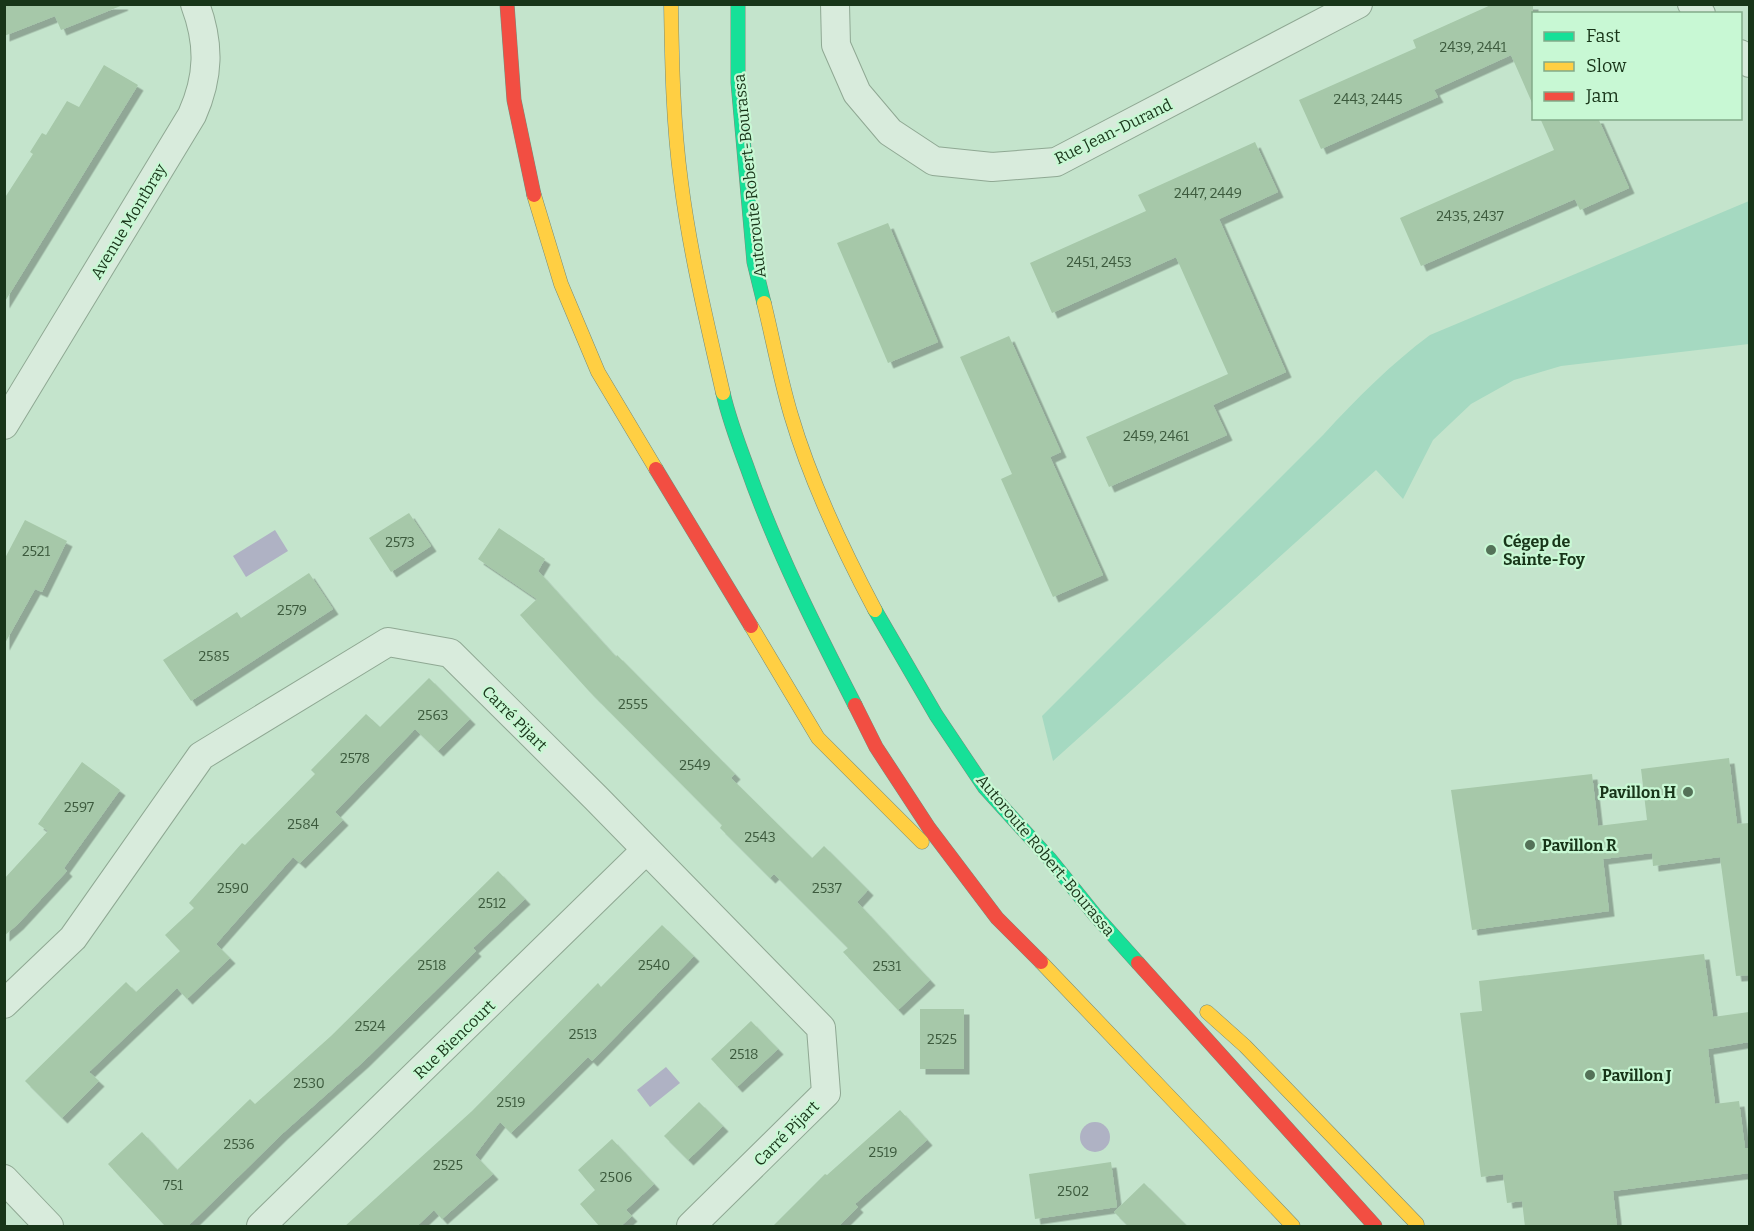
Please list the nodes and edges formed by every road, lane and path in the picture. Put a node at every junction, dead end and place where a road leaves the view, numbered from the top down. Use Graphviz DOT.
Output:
graph roads {
  1 [pos="195,4"];
  2 [pos="507,4"];
  3 [pos="671,4"];
  4 [pos="738,4"];
  5 [pos="835,4"];
  6 [pos="1358,4"];
  7 [pos="506,130"];
  8 [pos="534,202"];
  9 [pos="4,426"];
  10 [pos="646,850"];
  11 [pos="1095,915"];
  12 [pos="997,918"];
  13 [pos="1168,976"];
  14 [pos="1194,999"];
  15 [pos="4,1004"];
  16 [pos="4,1179"];
  17 [pos="1417,1224"];
  18 [pos="49,1227"];
  19 [pos="261,1227"];
  20 [pos="691,1227"];
  21 [pos="1293,1227"];
  22 [pos="1375,1227"];
  1 -- 9 [label="street, Avenue Montbray"];
  2 -- 8 [label="highway"];
  3 -- 12 [label="highway"];
  4 -- 11 [label="highway, Autoroute Robert-Bourassa"];
  5 -- 6 [label="street, Rue Jean-Durand"];
  7 -- 8 [label="highway"];
  8 -- 12 [label="highway"];
  10 -- 15 [label="street, Carré Pijart"];
  10 -- 19 [label="street, Rue Biencourt"];
  10 -- 20 [label="street, Carré Pijart"];
  11 -- 13 [label="highway"];
  11 -- 22 [label="highway, Autoroute Robert-Bourassa"];
  12 -- 21 [label="highway"];
  14 -- 17 [label="highway"];
  16 -- 18 [label="street"];
}
